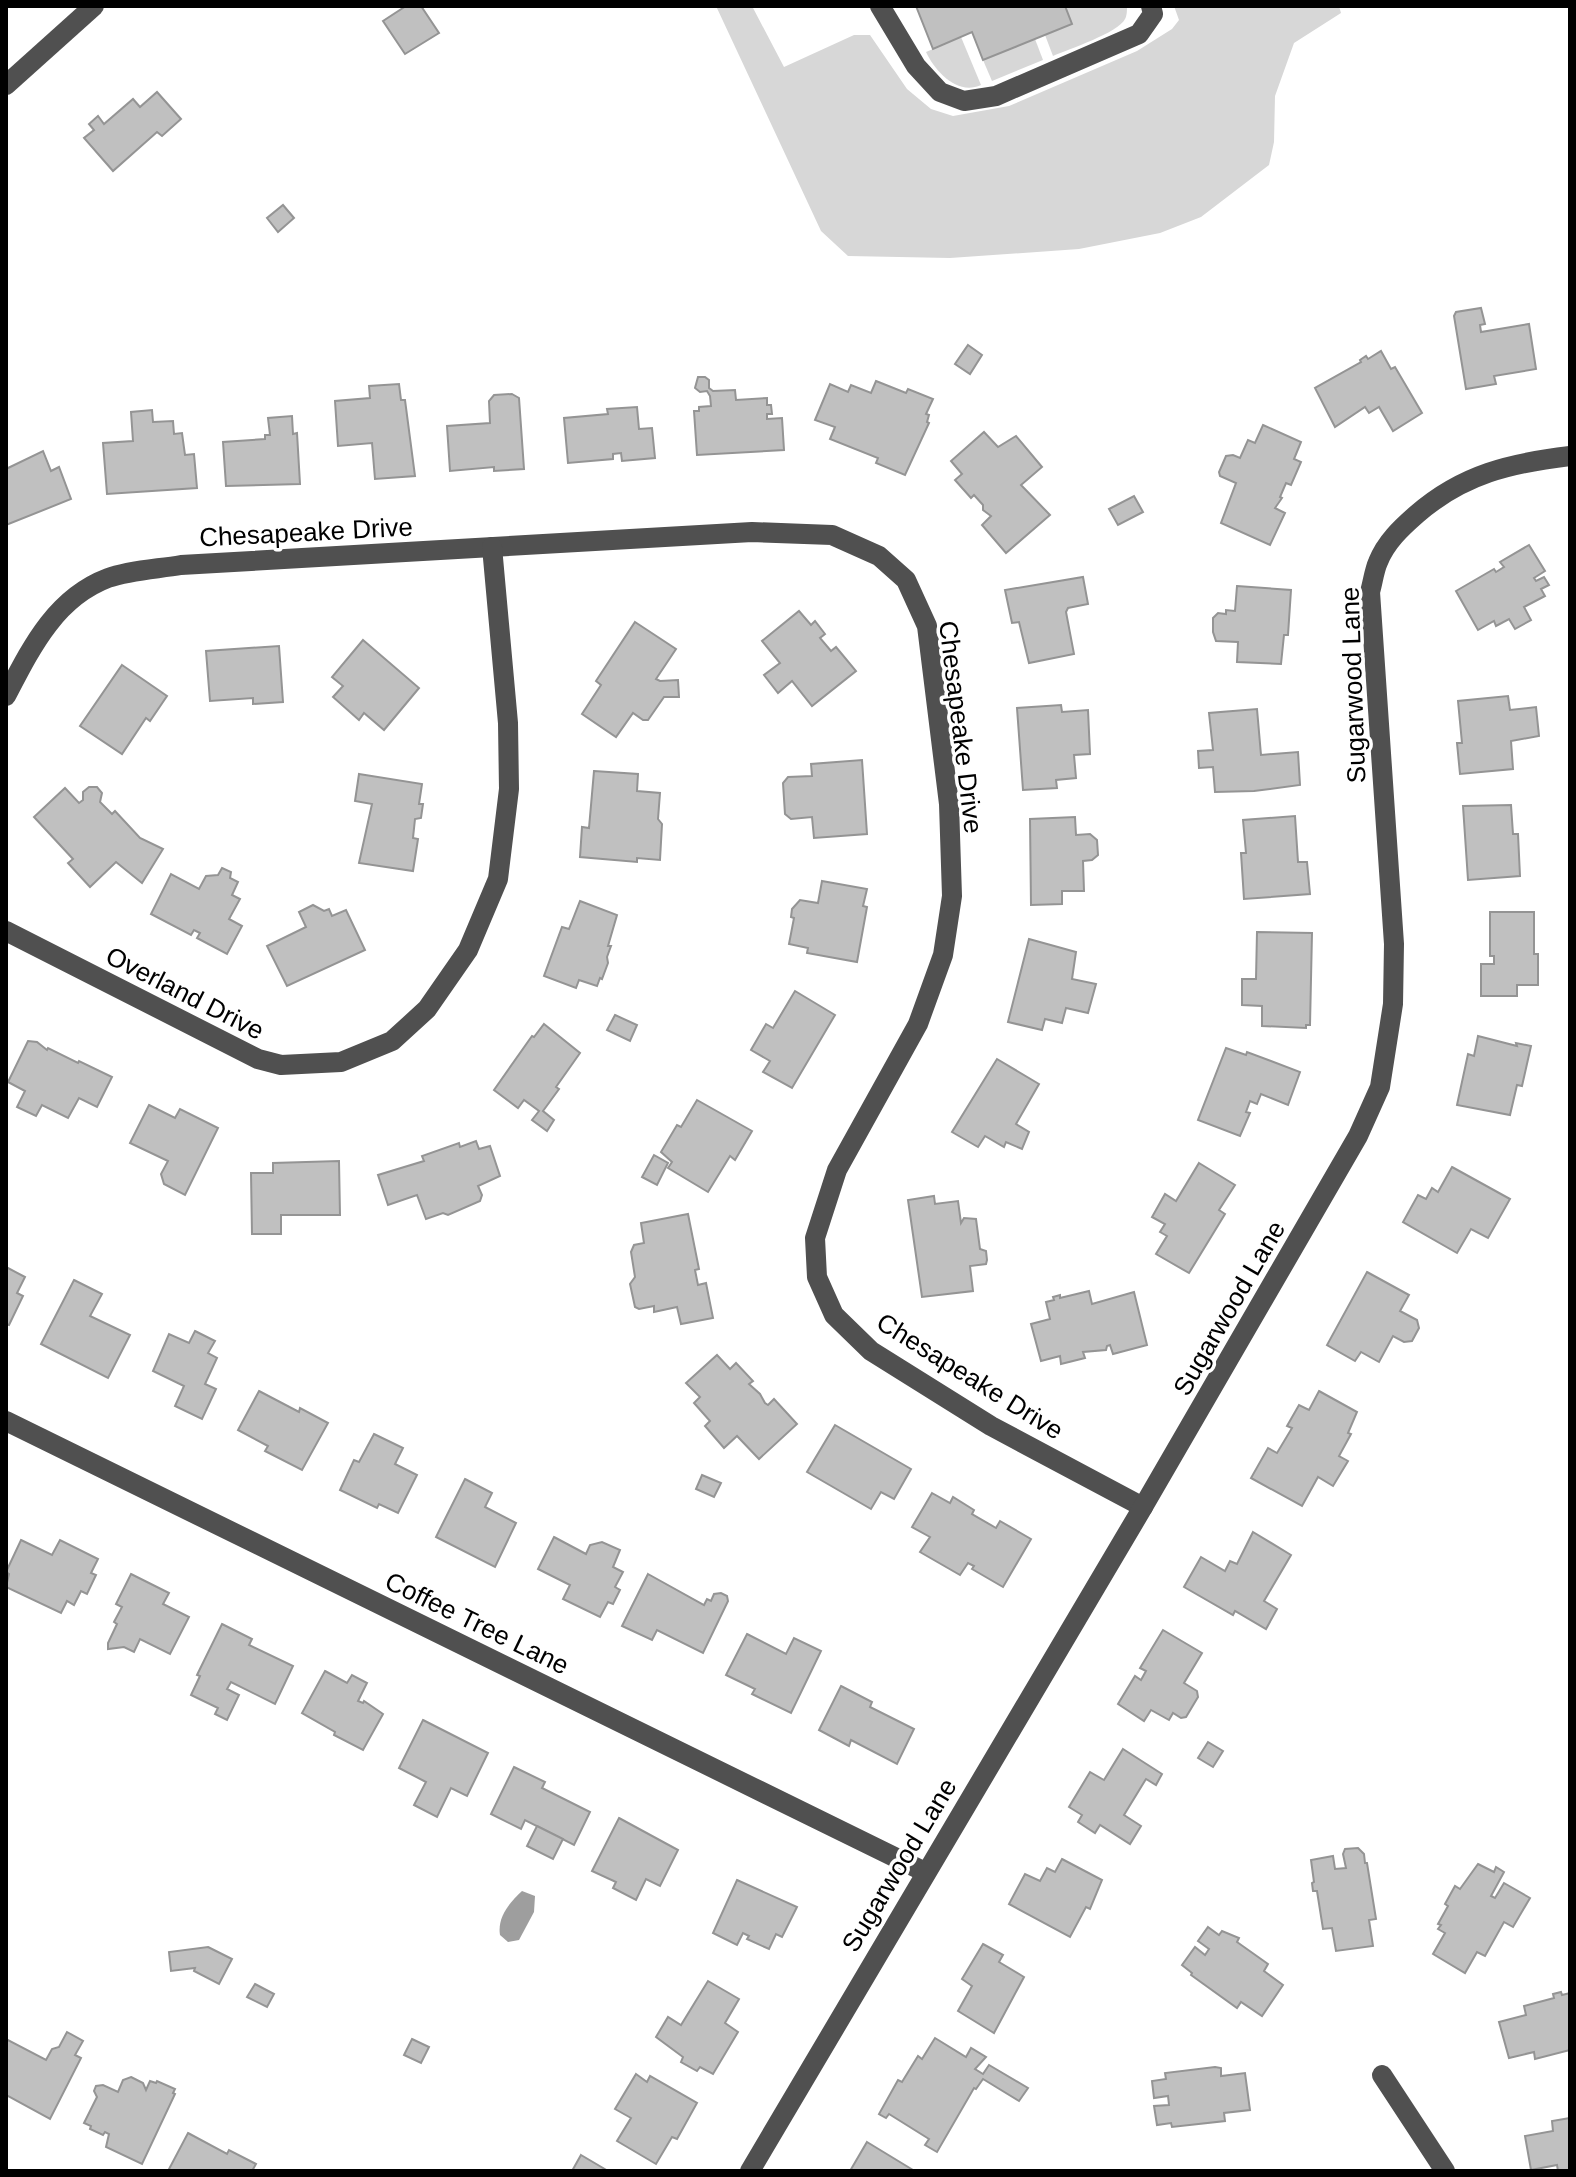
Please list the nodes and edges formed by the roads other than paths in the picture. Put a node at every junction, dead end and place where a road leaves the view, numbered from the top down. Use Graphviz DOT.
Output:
graph roads {
  1 [pos="94,6"];
  2 [pos="880,6"];
  3 [pos="1151,6"];
  4 [pos="6,85"];
  5 [pos="1570,456"];
  6 [pos="492,547"];
  7 [pos="6,696"];
  8 [pos="6,931"];
  9 [pos="6,1421"];
  10 [pos="1143,1507"];
  11 [pos="925,1872"];
  12 [pos="1382,2075"];
  13 [pos="750,2171"];
  14 [pos="1445,2171"];
  1 -- 4 [label="street"];
  2 -- 3 [label="street"];
  5 -- 10 [label="street, Sugarwood Lane"];
  6 -- 7 [label="street, Chesapeake Drive"];
  6 -- 8 [label="street, Overland Drive"];
  6 -- 10 [label="street, Chesapeake Drive"];
  9 -- 11 [label="street, Coffee Tree Lane"];
  10 -- 11 [label="street, Sugarwood Lane"];
  11 -- 13 [label="street, Sugarwood Lane"];
  12 -- 14 [label="street"];
}
